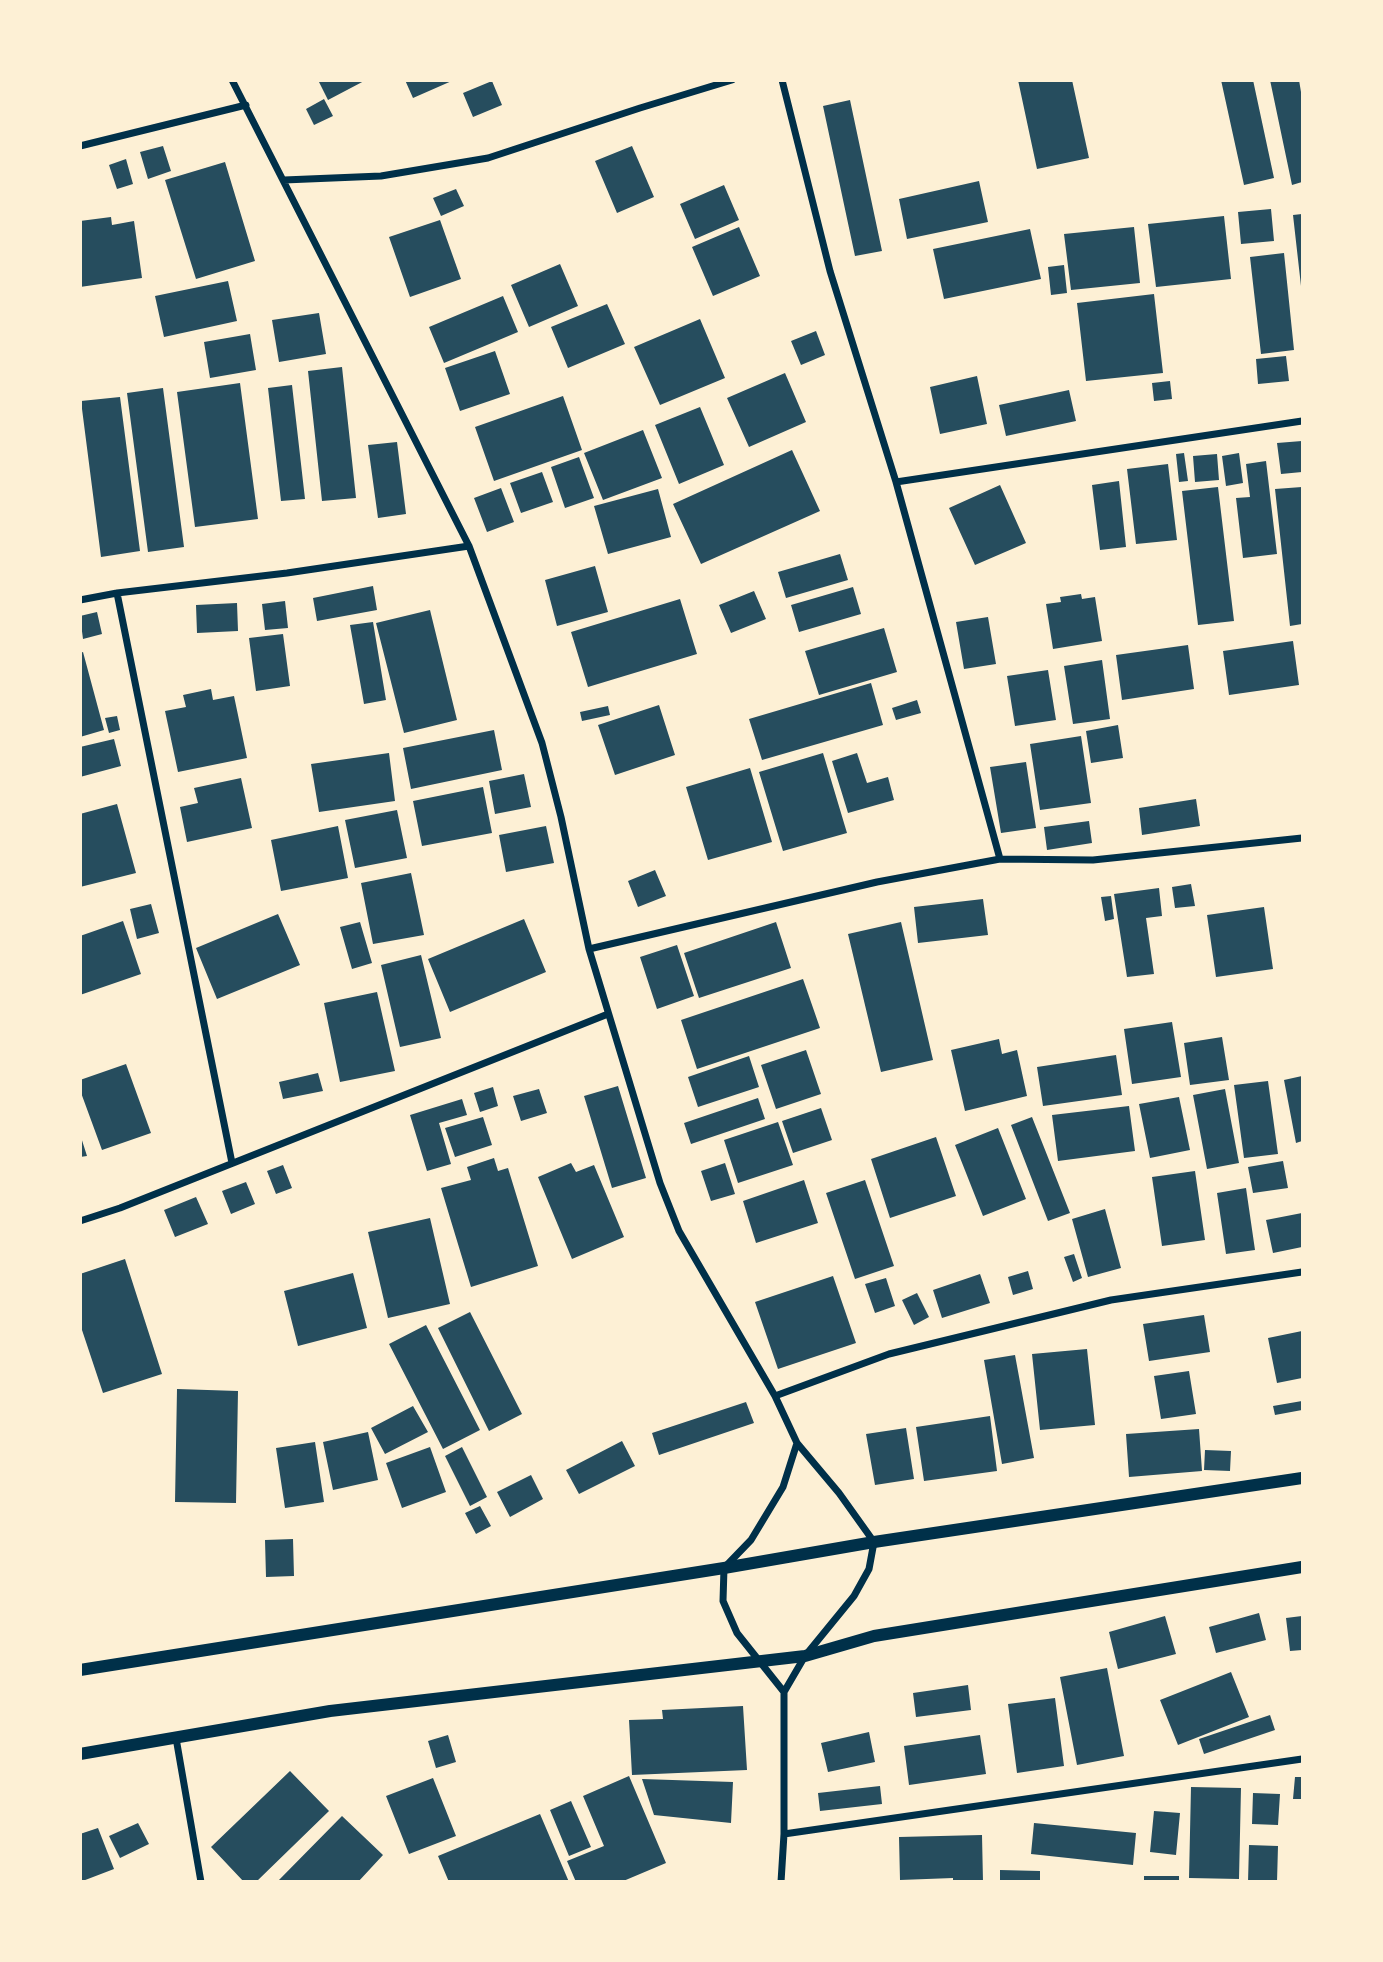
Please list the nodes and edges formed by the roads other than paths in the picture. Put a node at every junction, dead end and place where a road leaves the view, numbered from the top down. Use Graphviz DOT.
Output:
graph roads {
  1 [pos="232,80"];
  2 [pos="732,80"];
  3 [pos="782,80"];
  4 [pos="246,105"];
  5 [pos="80,146"];
  6 [pos="284,180"];
  7 [pos="1303,421"];
  8 [pos="895,482"];
  9 [pos="469,546"];
  10 [pos="117,593"];
  11 [pos="80,600"];
  12 [pos="1303,838"];
  13 [pos="1000,859"];
  14 [pos="589,949"];
  15 [pos="608,1014"];
  16 [pos="232,1163"];
  17 [pos="80,1221"];
  18 [pos="1303,1272"];
  19 [pos="775,1396"];
  20 [pos="797,1443"];
  21 [pos="1303,1478"];
  22 [pos="874,1542"];
  23 [pos="1303,1567"];
  24 [pos="724,1568"];
  25 [pos="805,1656"];
  26 [pos="761,1661"];
  27 [pos="80,1670"];
  28 [pos="784,1692"];
  29 [pos="176,1738"];
  30 [pos="80,1754"];
  31 [pos="1303,1759"];
  32 [pos="784,1834"];
  33 [pos="201,1881"];
  34 [pos="781,1881"];
  1 -- 4 [label="street"];
  2 -- 6 [label="street"];
  3 -- 8 [label="street"];
  4 -- 5 [label="street"];
  4 -- 6 [label="street"];
  6 -- 9 [label="street"];
  7 -- 8 [label="street"];
  8 -- 13 [label="street"];
  9 -- 10 [label="street"];
  9 -- 14 [label="street"];
  10 -- 11 [label="street"];
  10 -- 16 [label="street"];
  12 -- 13 [label="street"];
  13 -- 14 [label="street"];
  14 -- 15 [label="street"];
  15 -- 16 [label="street"];
  15 -- 19 [label="street"];
  16 -- 17 [label="street"];
  18 -- 19 [label="street"];
  19 -- 20 [label="street"];
  20 -- 22 [label="street"];
  20 -- 24 [label="street"];
  21 -- 22 [label="street"];
  22 -- 24 [label="street"];
  22 -- 25 [label="street"];
  23 -- 25 [label="street"];
  24 -- 26 [label="street"];
  24 -- 27 [label="street"];
  25 -- 26 [label="street"];
  25 -- 28 [label="street"];
  26 -- 28 [label="street"];
  26 -- 29 [label="street"];
  28 -- 32 [label="street"];
  29 -- 30 [label="street"];
  29 -- 33 [label="street"];
  31 -- 32 [label="street"];
  32 -- 34 [label="street"];
}
